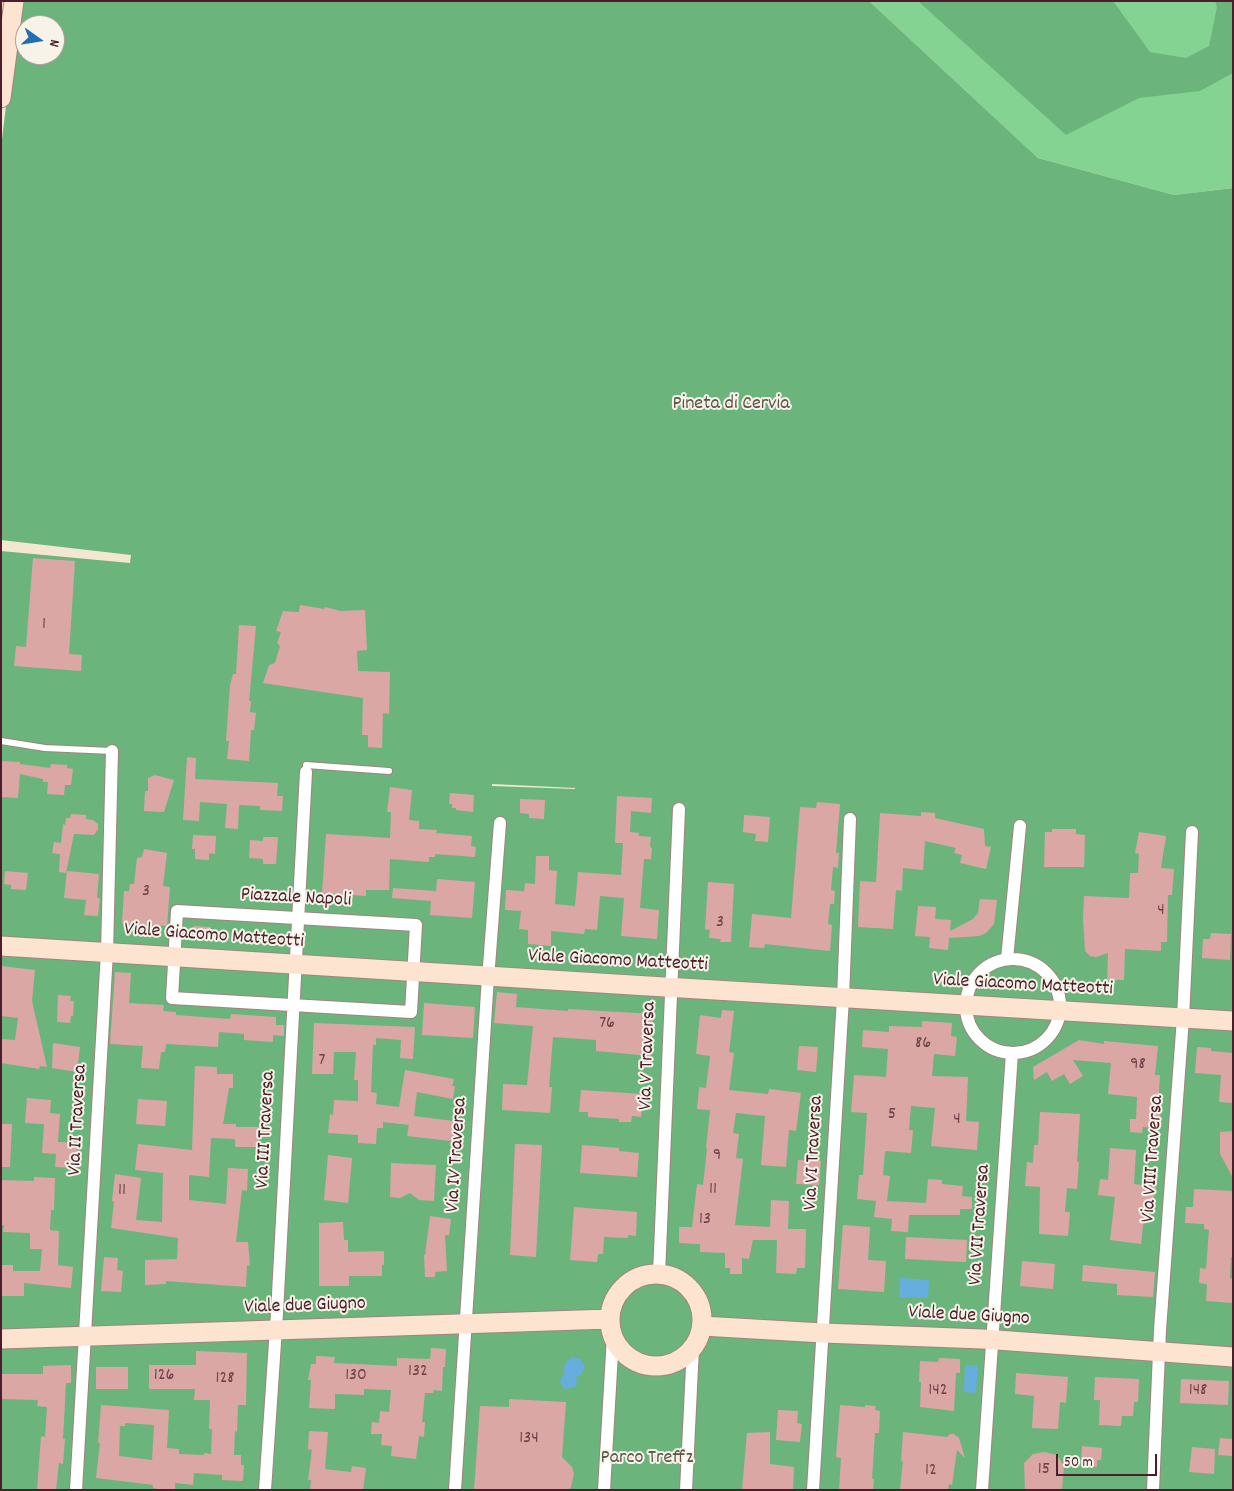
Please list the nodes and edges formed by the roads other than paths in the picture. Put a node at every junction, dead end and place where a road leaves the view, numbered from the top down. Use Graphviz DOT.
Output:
graph roads {
  1 [pos="14,1"];
  2 [pos="1,98"];
  3 [pos="1,741"];
  4 [pos="112,751"];
  5 [pos="390,771"];
  6 [pos="306,772"];
  7 [pos="679,809"];
  8 [pos="850,819"];
  9 [pos="500,823"];
  10 [pos="1020,826"];
  11 [pos="1192,832"];
  12 [pos="297,918"];
  13 [pos="1,946"];
  14 [pos="107,952"];
  15 [pos="174,958"];
  16 [pos="1006,959"];
  17 [pos="295,966"];
  18 [pos="414,972"];
  19 [pos="488,977"];
  20 [pos="670,988"];
  21 [pos="843,998"];
  22 [pos="967,1004"];
  23 [pos="293,1005"];
  24 [pos="1060,1010"];
  25 [pos="1183,1018"];
  26 [pos="1233,1021"];
  27 [pos="1012,1053"];
  28 [pos="659,1274"];
  29 [pos="466,1323"];
  30 [pos="702,1326"];
  31 [pos="611,1328"];
  32 [pos="276,1331"];
  33 [pos="823,1333"];
  34 [pos="85,1336"];
  35 [pos="1,1339"];
  36 [pos="992,1340"];
  37 [pos="693,1347"];
  38 [pos="1159,1351"];
  39 [pos="1233,1357"];
  40 [pos="76,1490"];
  41 [pos="265,1490"];
  42 [pos="455,1490"];
  43 [pos="604,1490"];
  44 [pos="686,1490"];
  45 [pos="813,1490"];
  46 [pos="982,1490"];
  47 [pos="1153,1490"];
  1 -- 2 [label="street"];
  3 -- 4 [label="lane"];
  4 -- 14 [label="street, Via II Traversa"];
  5 -- 6 [label="lane"];
  6 -- 12 [label="street, Via III Traversa"];
  7 -- 20 [label="street, Via V Traversa"];
  8 -- 21 [label="street, Via VI Traversa"];
  9 -- 19 [label="street, Via IV Traversa"];
  10 -- 16 [label="street"];
  11 -- 25 [label="street, Via VIII Traversa"];
  12 -- 15 [label="street, Piazzale Napoli"];
  12 -- 17 [label="street, Via III Traversa"];
  12 -- 18 [label="street, Piazzale Napoli"];
  13 -- 14 [label="street, Viale Giacomo Matteotti"];
  14 -- 15 [label="street, Viale Giacomo Matteotti"];
  14 -- 34 [label="street, Via II Traversa"];
  15 -- 17 [label="street, Viale Giacomo Matteotti"];
  15 -- 23 [label="street, Piazzale Napoli"];
  16 -- 22 [label="street"];
  16 -- 24 [label="street"];
  17 -- 18 [label="street, Viale Giacomo Matteotti"];
  17 -- 23 [label="street, Via III Traversa"];
  18 -- 19 [label="street, Viale Giacomo Matteotti"];
  18 -- 23 [label="street, Piazzale Napoli"];
  19 -- 20 [label="street, Viale Giacomo Matteotti"];
  19 -- 29 [label="street, Via IV Traversa"];
  20 -- 21 [label="street, Viale Giacomo Matteotti"];
  20 -- 28 [label="street, Via V Traversa"];
  21 -- 22 [label="street, Viale Giacomo Matteotti"];
  21 -- 33 [label="street, Via VI Traversa"];
  22 -- 24 [label="street, Viale Giacomo Matteotti"];
  22 -- 27 [label="street"];
  23 -- 32 [label="street, Via III Traversa"];
  24 -- 25 [label="street, Viale Giacomo Matteotti"];
  24 -- 27 [label="street"];
  25 -- 26 [label="street, Viale Giacomo Matteotti"];
  25 -- 38 [label="street, Via VIII Traversa"];
  27 -- 36 [label="street, Via VII Traversa"];
  28 -- 30 [label="street"];
  28 -- 31 [label="street"];
  29 -- 31 [label="street, Viale due Giugno"];
  29 -- 32 [label="street, Viale due Giugno"];
  29 -- 42 [label="street, Via IV Traversa"];
  30 -- 33 [label="street, Viale due Giugno"];
  30 -- 37 [label="street"];
  31 -- 37 [label="street"];
  31 -- 43 [label="street"];
  32 -- 34 [label="street, Viale due Giugno"];
  32 -- 41 [label="street, Via III Traversa"];
  33 -- 36 [label="street, Viale due Giugno"];
  33 -- 45 [label="street, Via VI Traversa"];
  34 -- 35 [label="street, Viale due Giugno"];
  34 -- 40 [label="street, Via II Traversa"];
  36 -- 38 [label="street, Viale due Giugno"];
  36 -- 46 [label="street, Via VII Traversa"];
  37 -- 44 [label="street"];
  38 -- 39 [label="street, Viale due Giugno"];
  38 -- 47 [label="street, Via VIII Traversa"];
}
